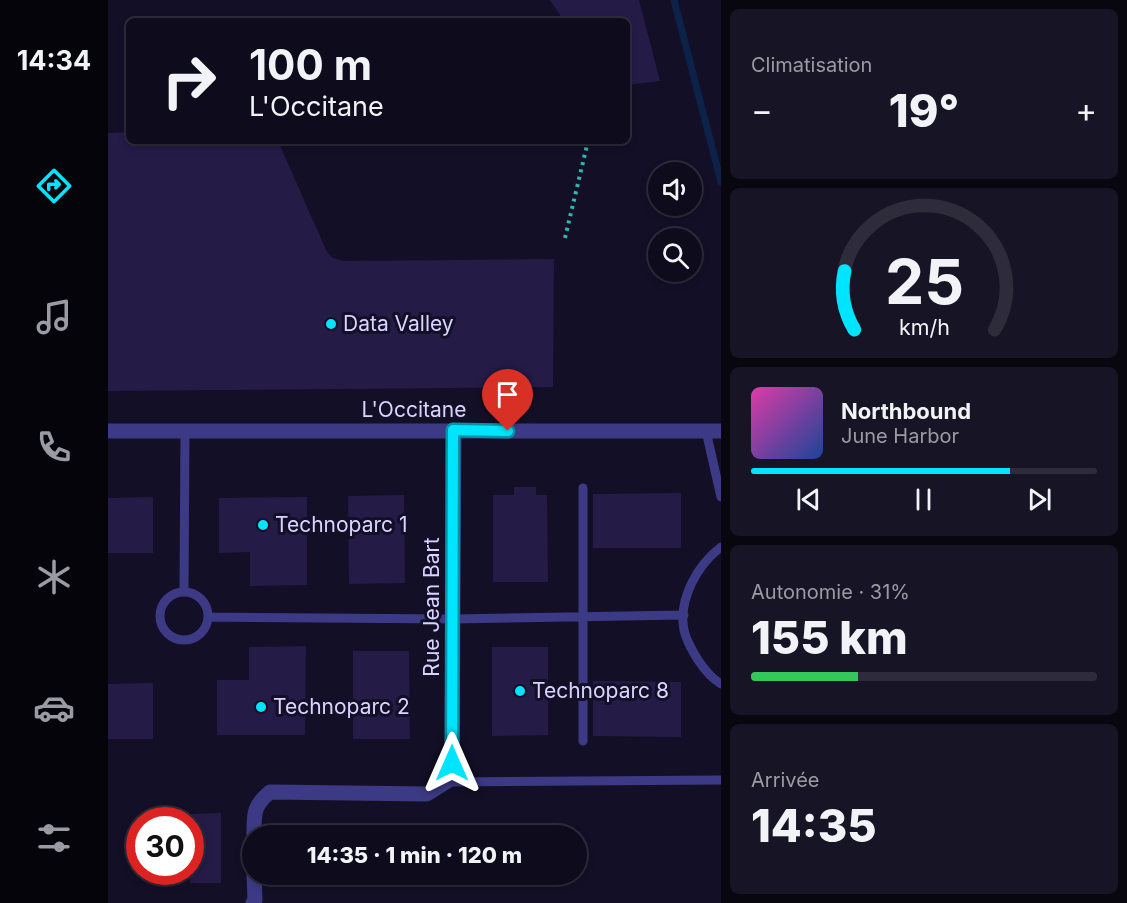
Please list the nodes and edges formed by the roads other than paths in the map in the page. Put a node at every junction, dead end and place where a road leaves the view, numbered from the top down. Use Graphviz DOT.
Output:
graph roads {
  1 [pos="453,430"];
  2 [pos="108,431"];
  3 [pos="185,431"];
  4 [pos="713,431"];
  5 [pos="583,488"];
  6 [pos="720,497"];
  7 [pos="720,547"];
  8 [pos="184,592"];
  9 [pos="684,615"];
  10 [pos="585,616"];
  11 [pos="208,617"];
  12 [pos="453,619"];
  13 [pos="720,684"];
  14 [pos="583,741"];
  15 [pos="720,780"];
  16 [pos="446,782"];
  17 [pos="254,825"];
  18 [pos="254,885"];
  19 [pos="253,903"];
  1 -- 3 [label="street, L'Occitane"];
  1 -- 4 [label="street, L'Occitane"];
  1 -- 12 [label="street, Rue Jean Bart"];
  2 -- 3 [label="street, L'Occitane"];
  3 -- 8 [label="lane"];
  4 -- 6 [label="lane"];
  5 -- 10 [label="lane"];
  7 -- 9 [label="lane"];
  8 -- 11 [label="lane"];
  8 -- 11 [label="lane"];
  9 -- 10 [label="lane"];
  9 -- 13 [label="lane"];
  10 -- 12 [label="lane"];
  10 -- 14 [label="lane"];
  11 -- 12 [label="lane"];
  12 -- 16 [label="street, Rue Jean Bart"];
  15 -- 16 [label="lane"];
  16 -- 17 [label="street"];
  18 -- 19 [label="street"];
}
